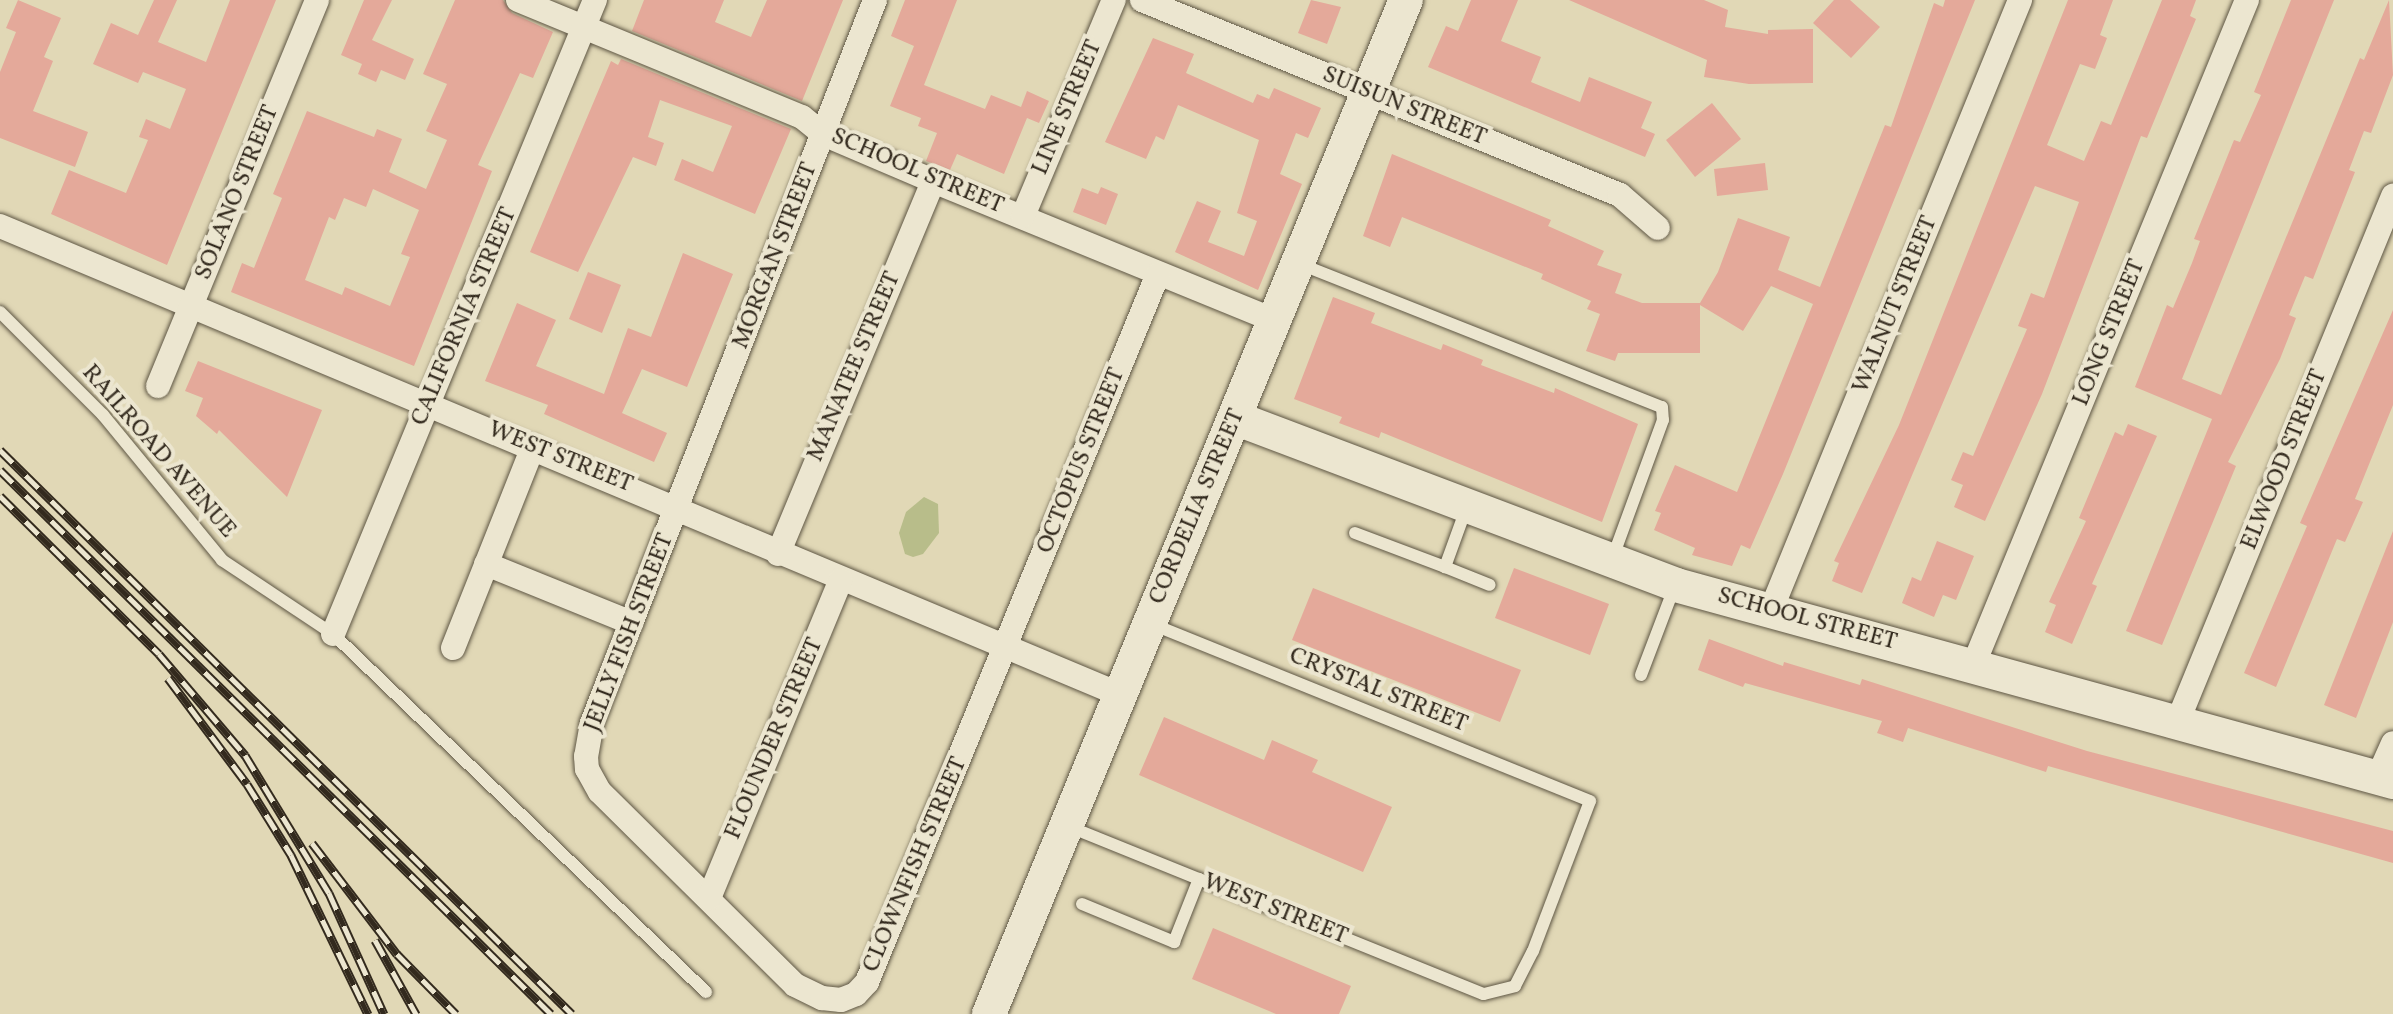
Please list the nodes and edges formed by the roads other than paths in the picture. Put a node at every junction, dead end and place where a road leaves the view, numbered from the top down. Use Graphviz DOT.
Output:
graph roads {
  1 [pos="317,0"];
  2 [pos="518,0"];
  3 [pos="595,0"];
  4 [pos="875,0"];
  5 [pos="1114,0"];
  6 [pos="1142,0"];
  7 [pos="1406,0"];
  8 [pos="2020,0"];
  9 [pos="2247,0"];
  10 [pos="584,27"];
  11 [pos="1368,93"];
  12 [pos="823,134"];
  13 [pos="933,181"];
  14 [pos="2393,196"];
  15 [pos="1023,216"];
  16 [pos="0,226"];
  17 [pos="1658,228"];
  18 [pos="1299,263"];
  19 [pos="1158,274"];
  20 [pos="192,305"];
  21 [pos="0,312"];
  22 [pos="1276,321"];
  23 [pos="158,386"];
  24 [pos="429,406"];
  25 [pos="1235,418"];
  26 [pos="533,447"];
  27 [pos="1467,506"];
  28 [pos="677,512"];
  29 [pos="1355,533"];
  30 [pos="778,554"];
  31 [pos="1612,560"];
  32 [pos="486,564"];
  33 [pos="1445,567"];
  34 [pos="841,580"];
  35 [pos="1490,585"];
  36 [pos="1676,585"];
  37 [pos="1771,610"];
  38 [pos="632,623"];
  39 [pos="1151,623"];
  40 [pos="333,634"];
  41 [pos="453,648"];
  42 [pos="1006,648"];
  43 [pos="1973,666"];
  44 [pos="1641,675"];
  45 [pos="1119,694"];
  46 [pos="2177,723"];
  47 [pos="2393,743"];
  48 [pos="2386,780"];
  49 [pos="1067,826"];
  50 [pos="1199,879"];
  51 [pos="709,898"];
  52 [pos="1082,904"];
  53 [pos="706,992"];
  54 [pos="1484,994"];
  55 [pos="989,1014"];
  1 -- 20 [label="street, SOLANO STREET"];
  2 -- 10 [label="street, SCHOOL STREET"];
  3 -- 10 [label="street, CALIFORNIA STREET"];
  4 -- 12 [label="street, MORGAN STREET"];
  5 -- 15 [label="street, LINE STREET"];
  6 -- 11 [label="street, SUISUN STREET"];
  7 -- 11 [label="street, CORDELIA STREET"];
  8 -- 37 [label="street, WALNUT STREET"];
  9 -- 43 [label="street, LONG STREET"];
  10 -- 12 [label="street, SCHOOL STREET"];
  10 -- 24 [label="street, CALIFORNIA STREET"];
  11 -- 17 [label="street, SUISUN STREET"];
  11 -- 18 [label="street, CORDELIA STREET"];
  12 -- 13 [label="street, SCHOOL STREET"];
  12 -- 28 [label="street, MORGAN STREET"];
  13 -- 15 [label="street, SCHOOL STREET"];
  13 -- 30 [label="street, MANATEE STREET"];
  14 -- 46 [label="street, ELWOOD STREET"];
  15 -- 19 [label="street, SCHOOL STREET"];
  16 -- 20 [label="street, WEST STREET"];
  18 -- 22 [label="street, CORDELIA STREET"];
  18 -- 31 [label="lane"];
  19 -- 22 [label="street, SCHOOL STREET"];
  19 -- 42 [label="street, OCTOPUS STREET"];
  20 -- 23 [label="street, SOLANO STREET"];
  20 -- 24 [label="street, WEST STREET"];
  21 -- 40 [label="lane, RAILROAD AVENUE"];
  22 -- 25 [label="street, CORDELIA STREET"];
  24 -- 26 [label="street, WEST STREET"];
  24 -- 40 [label="street, CALIFORNIA STREET"];
  25 -- 27 [label="street, SCHOOL STREET"];
  25 -- 39 [label="street, CORDELIA STREET"];
  26 -- 28 [label="street, WEST STREET"];
  26 -- 32 [label="street"];
  27 -- 31 [label="street, SCHOOL STREET"];
  27 -- 33 [label="lane"];
  28 -- 30 [label="street, WEST STREET"];
  28 -- 38 [label="street, JELLY FISH STREET"];
  29 -- 33 [label="lane"];
  30 -- 34 [label="street, WEST STREET"];
  31 -- 36 [label="street, SCHOOL STREET"];
  32 -- 38 [label="street"];
  32 -- 41 [label="street"];
  33 -- 35 [label="lane"];
  34 -- 42 [label="street, WEST STREET"];
  34 -- 51 [label="street, FLOUNDER STREET"];
  36 -- 37 [label="street, SCHOOL STREET"];
  36 -- 44 [label="lane"];
  37 -- 43 [label="street, SCHOOL STREET"];
  38 -- 51 [label="street, JELLY FISH STREET"];
  39 -- 45 [label="street, CORDELIA STREET"];
  39 -- 54 [label="lane, CRYSTAL STREET"];
  40 -- 53 [label="lane, RAILROAD AVENUE"];
  42 -- 45 [label="street, WEST STREET"];
  42 -- 51 [label="street, CLOWNFISH STREET"];
  43 -- 46 [label="street, SCHOOL STREET"];
  45 -- 49 [label="street, CORDELIA STREET"];
  46 -- 48 [label="street, SCHOOL STREET"];
  47 -- 48 [label="street"];
  49 -- 50 [label="lane, WEST STREET"];
  49 -- 55 [label="street, CORDELIA STREET"];
  50 -- 52 [label="lane"];
  50 -- 54 [label="lane, WEST STREET"];
}
